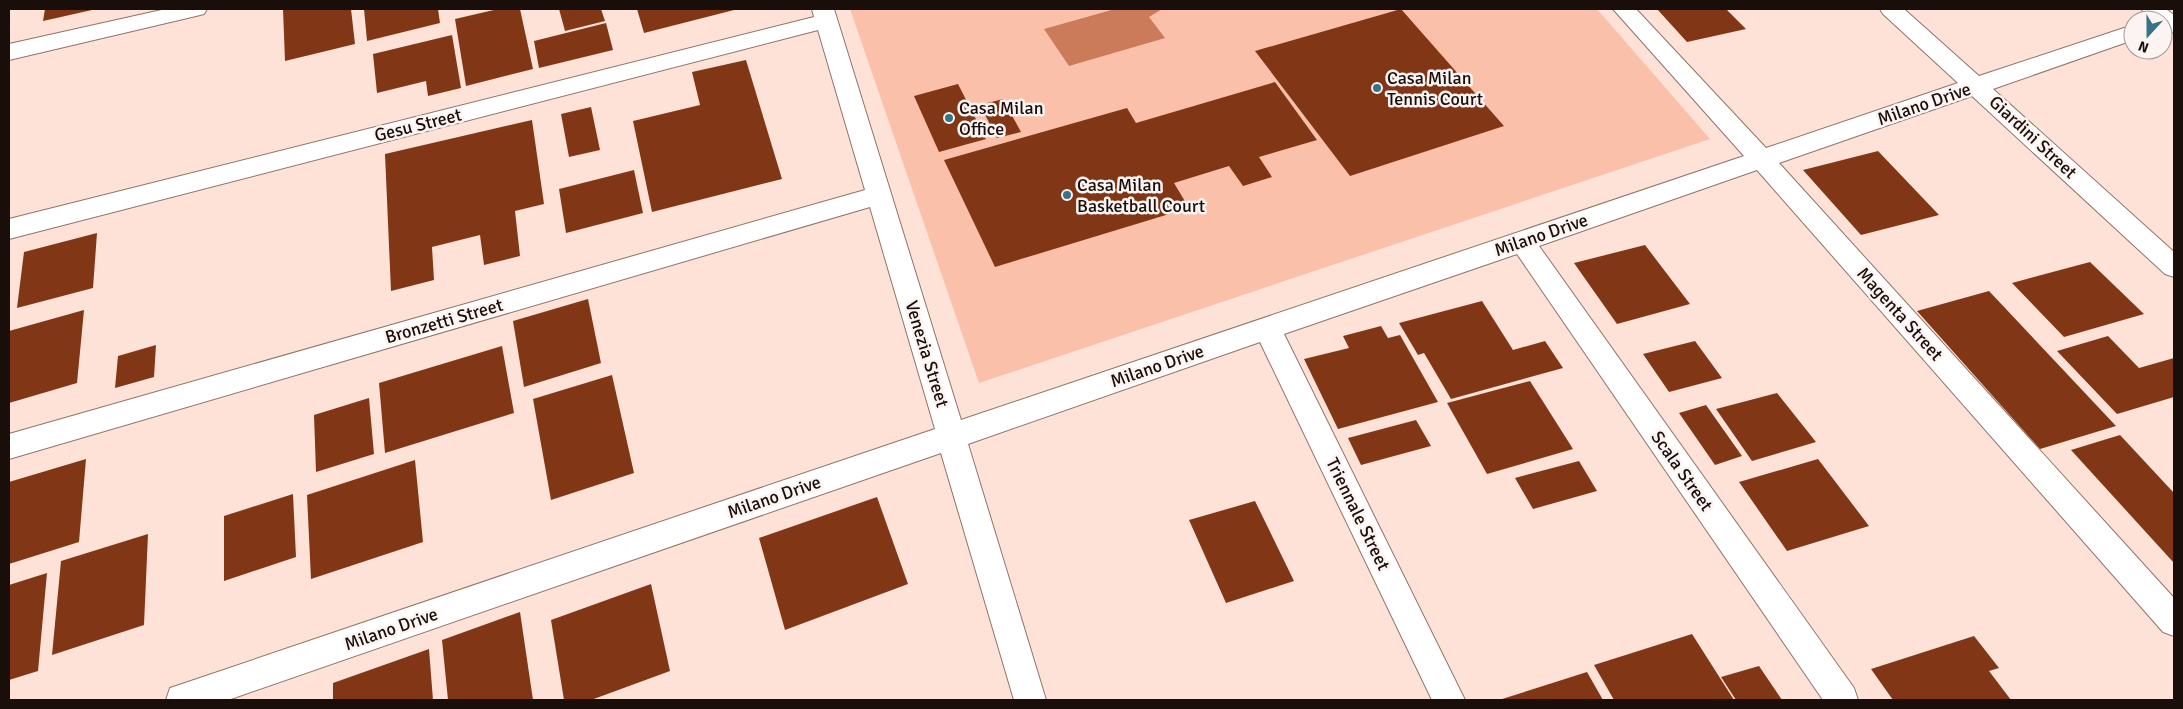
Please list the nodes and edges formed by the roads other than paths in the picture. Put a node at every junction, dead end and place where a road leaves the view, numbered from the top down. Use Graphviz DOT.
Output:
graph roads {
  1 [pos="196,9"];
  2 [pos="1624,9"];
  3 [pos="1891,9"];
  4 [pos="825,15"];
  5 [pos="2123,35"];
  6 [pos="9,52"];
  7 [pos="1976,85"];
  8 [pos="1761,159"];
  9 [pos="878,195"];
  10 [pos="9,228"];
  11 [pos="1522,241"];
  12 [pos="2174,267"];
  13 [pos="1267,328"];
  14 [pos="952,436"];
  15 [pos="9,447"];
  16 [pos="2174,621"];
  17 [pos="182,700"];
  18 [pos="1030,700"];
  19 [pos="1449,700"];
  20 [pos="1842,700"];
  1 -- 6 [label="street"];
  2 -- 8 [label="street, Magenta Street"];
  3 -- 7 [label="street, Giardini Street"];
  4 -- 9 [label="street, Venezia Street"];
  4 -- 10 [label="street, Gesu Street"];
  5 -- 7 [label="street, Milano Drive"];
  7 -- 8 [label="street, Milano Drive"];
  7 -- 12 [label="street, Giardini Street"];
  8 -- 11 [label="street, Milano Drive"];
  8 -- 16 [label="street, Magenta Street"];
  9 -- 14 [label="street, Venezia Street"];
  9 -- 15 [label="street, Bronzetti Street"];
  11 -- 13 [label="street, Milano Drive"];
  11 -- 20 [label="street, Scala Street"];
  13 -- 14 [label="street, Milano Drive"];
  13 -- 19 [label="street, Triennale Street"];
  14 -- 17 [label="street, Milano Drive"];
  14 -- 18 [label="street, Venezia Street"];
}
